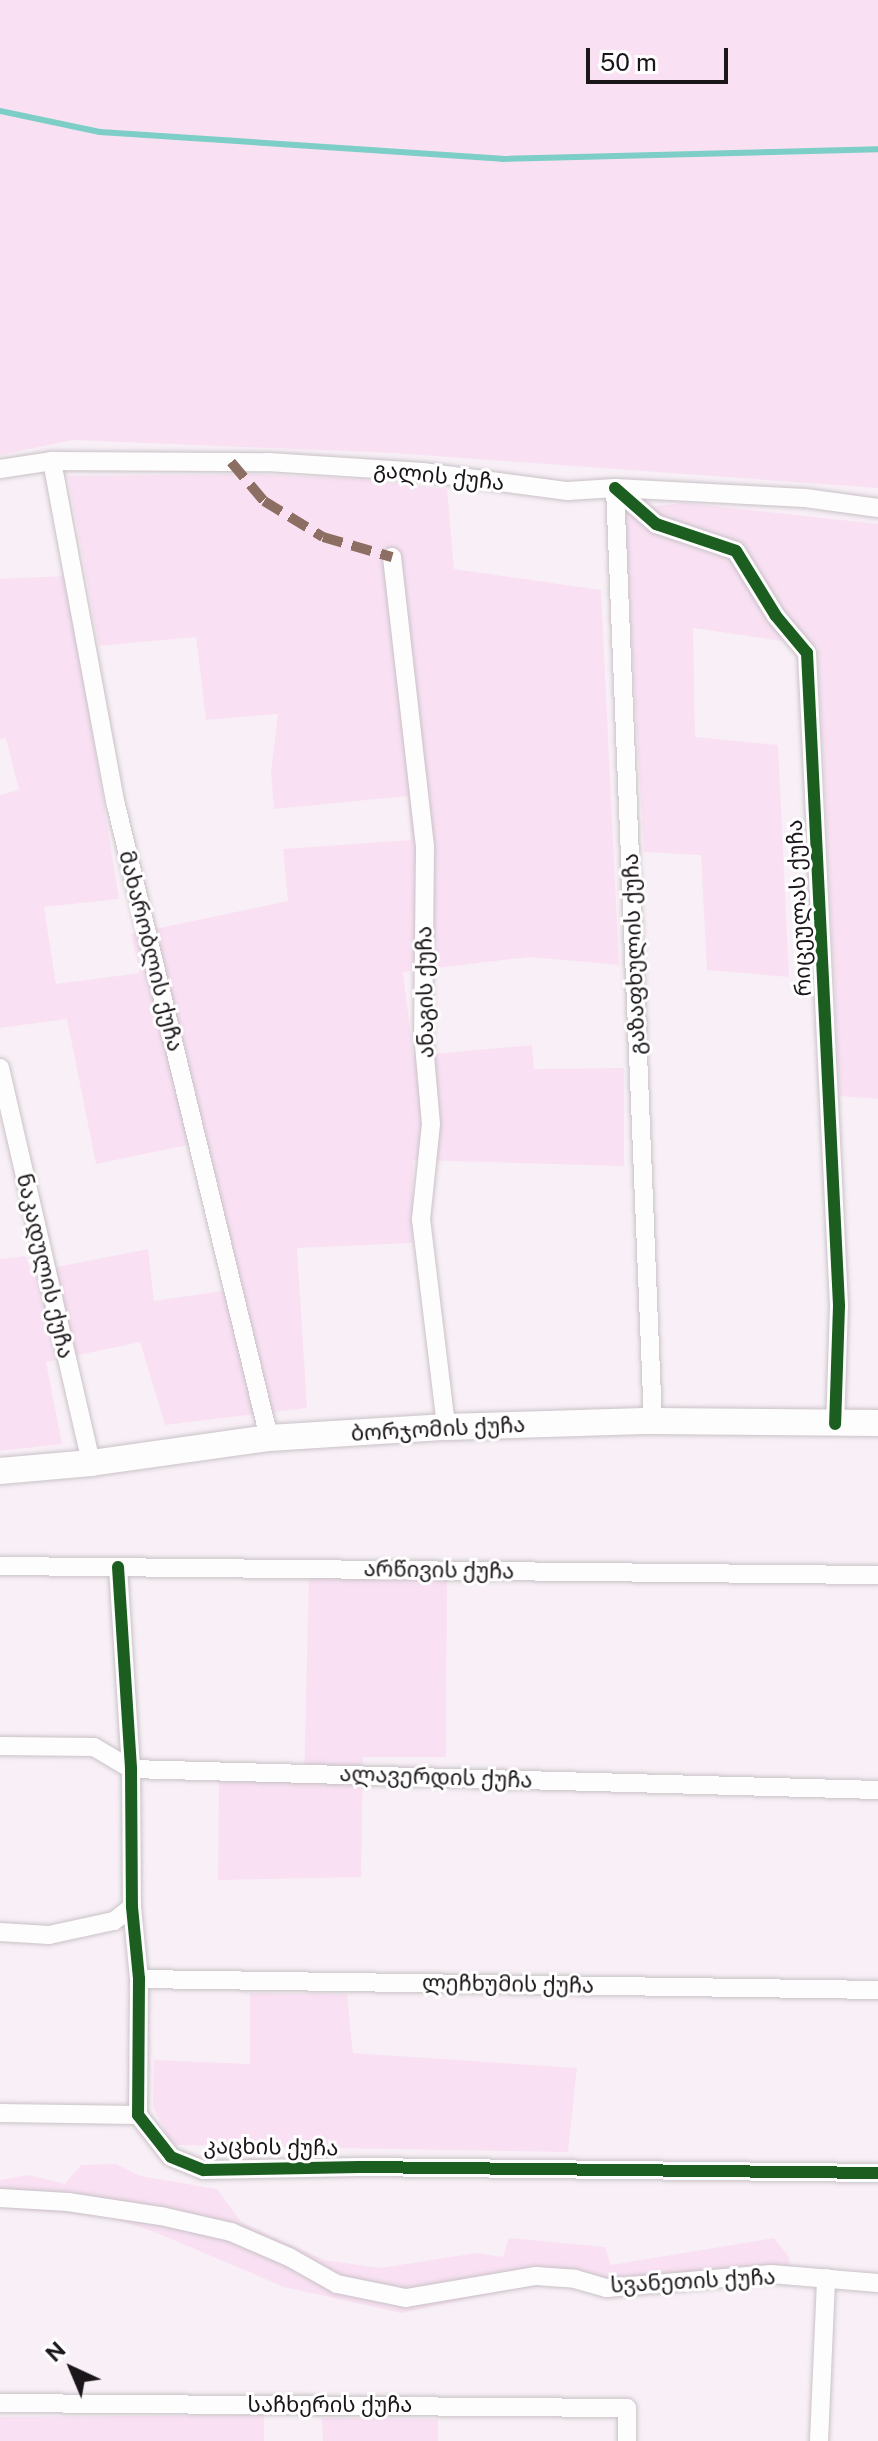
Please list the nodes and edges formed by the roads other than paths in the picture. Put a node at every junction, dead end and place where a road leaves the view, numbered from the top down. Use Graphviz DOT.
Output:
graph roads {
  1 [pos="52,461"];
  2 [pos="0,469"];
  3 [pos="615,488"];
  4 [pos="878,508"];
  5 [pos="392,557"];
  6 [pos="0,1068"];
  7 [pos="653,1421"];
  8 [pos="878,1423"];
  9 [pos="835,1424"];
  10 [pos="446,1427"];
  11 [pos="269,1438"];
  12 [pos="91,1463"];
  13 [pos="0,1471"];
  14 [pos="0,1566"];
  15 [pos="118,1567"];
  16 [pos="878,1575"];
  17 [pos="0,1746"];
  18 [pos="131,1769"];
  19 [pos="878,1790"];
  20 [pos="132,1907"];
  21 [pos="0,1932"];
  22 [pos="139,1979"];
  23 [pos="878,1990"];
  24 [pos="0,2113"];
  25 [pos="138,2115"];
  26 [pos="878,2173"];
  27 [pos="0,2198"];
  28 [pos="826,2278"];
  29 [pos="878,2283"];
  30 [pos="0,2403"];
  31 [pos="627,2441"];
  32 [pos="819,2441"];
  1 -- 2 [label="street, გალის ქუჩა"];
  1 -- 3 [label="street, გალის ქუჩა"];
  1 -- 11 [label="street, მახარობლის ქუჩა"];
  3 -- 4 [label="street, გალის ქუჩა"];
  3 -- 7 [label="street, გაზაფხულის ქუჩა"];
  3 -- 9 [label="street, რიცეულას ქუჩა"];
  5 -- 10 [label="street, ანაგის ქუჩა"];
  6 -- 12 [label="street, ნაკადულის ქუჩა"];
  7 -- 9 [label="street, ბორჯომის ქუჩა"];
  7 -- 10 [label="street, ბორჯომის ქუჩა"];
  8 -- 9 [label="street, ბორჯომის ქუჩა"];
  10 -- 11 [label="street, ბორჯომის ქუჩა"];
  11 -- 12 [label="street, ბორჯომის ქუჩა"];
  12 -- 13 [label="street, ბორჯომის ქუჩა"];
  14 -- 15 [label="street, არწივის ქუჩა"];
  15 -- 16 [label="street, არწივის ქუჩა"];
  15 -- 18 [label="street"];
  17 -- 18 [label="street, ალავერდის ქუჩა"];
  18 -- 19 [label="street, ალავერდის ქუჩა"];
  18 -- 20 [label="street"];
  20 -- 21 [label="street"];
  20 -- 22 [label="street"];
  22 -- 23 [label="street, ლეჩხუმის ქუჩა"];
  22 -- 25 [label="street"];
  24 -- 25 [label="street"];
  25 -- 26 [label="street, კაცხის ქუჩა"];
  27 -- 28 [label="street, სვანეთის ქუჩა"];
  28 -- 29 [label="street, სვანეთის ქუჩა"];
  28 -- 32 [label="street"];
  30 -- 31 [label="street, საჩხერის ქუჩა"];
}
